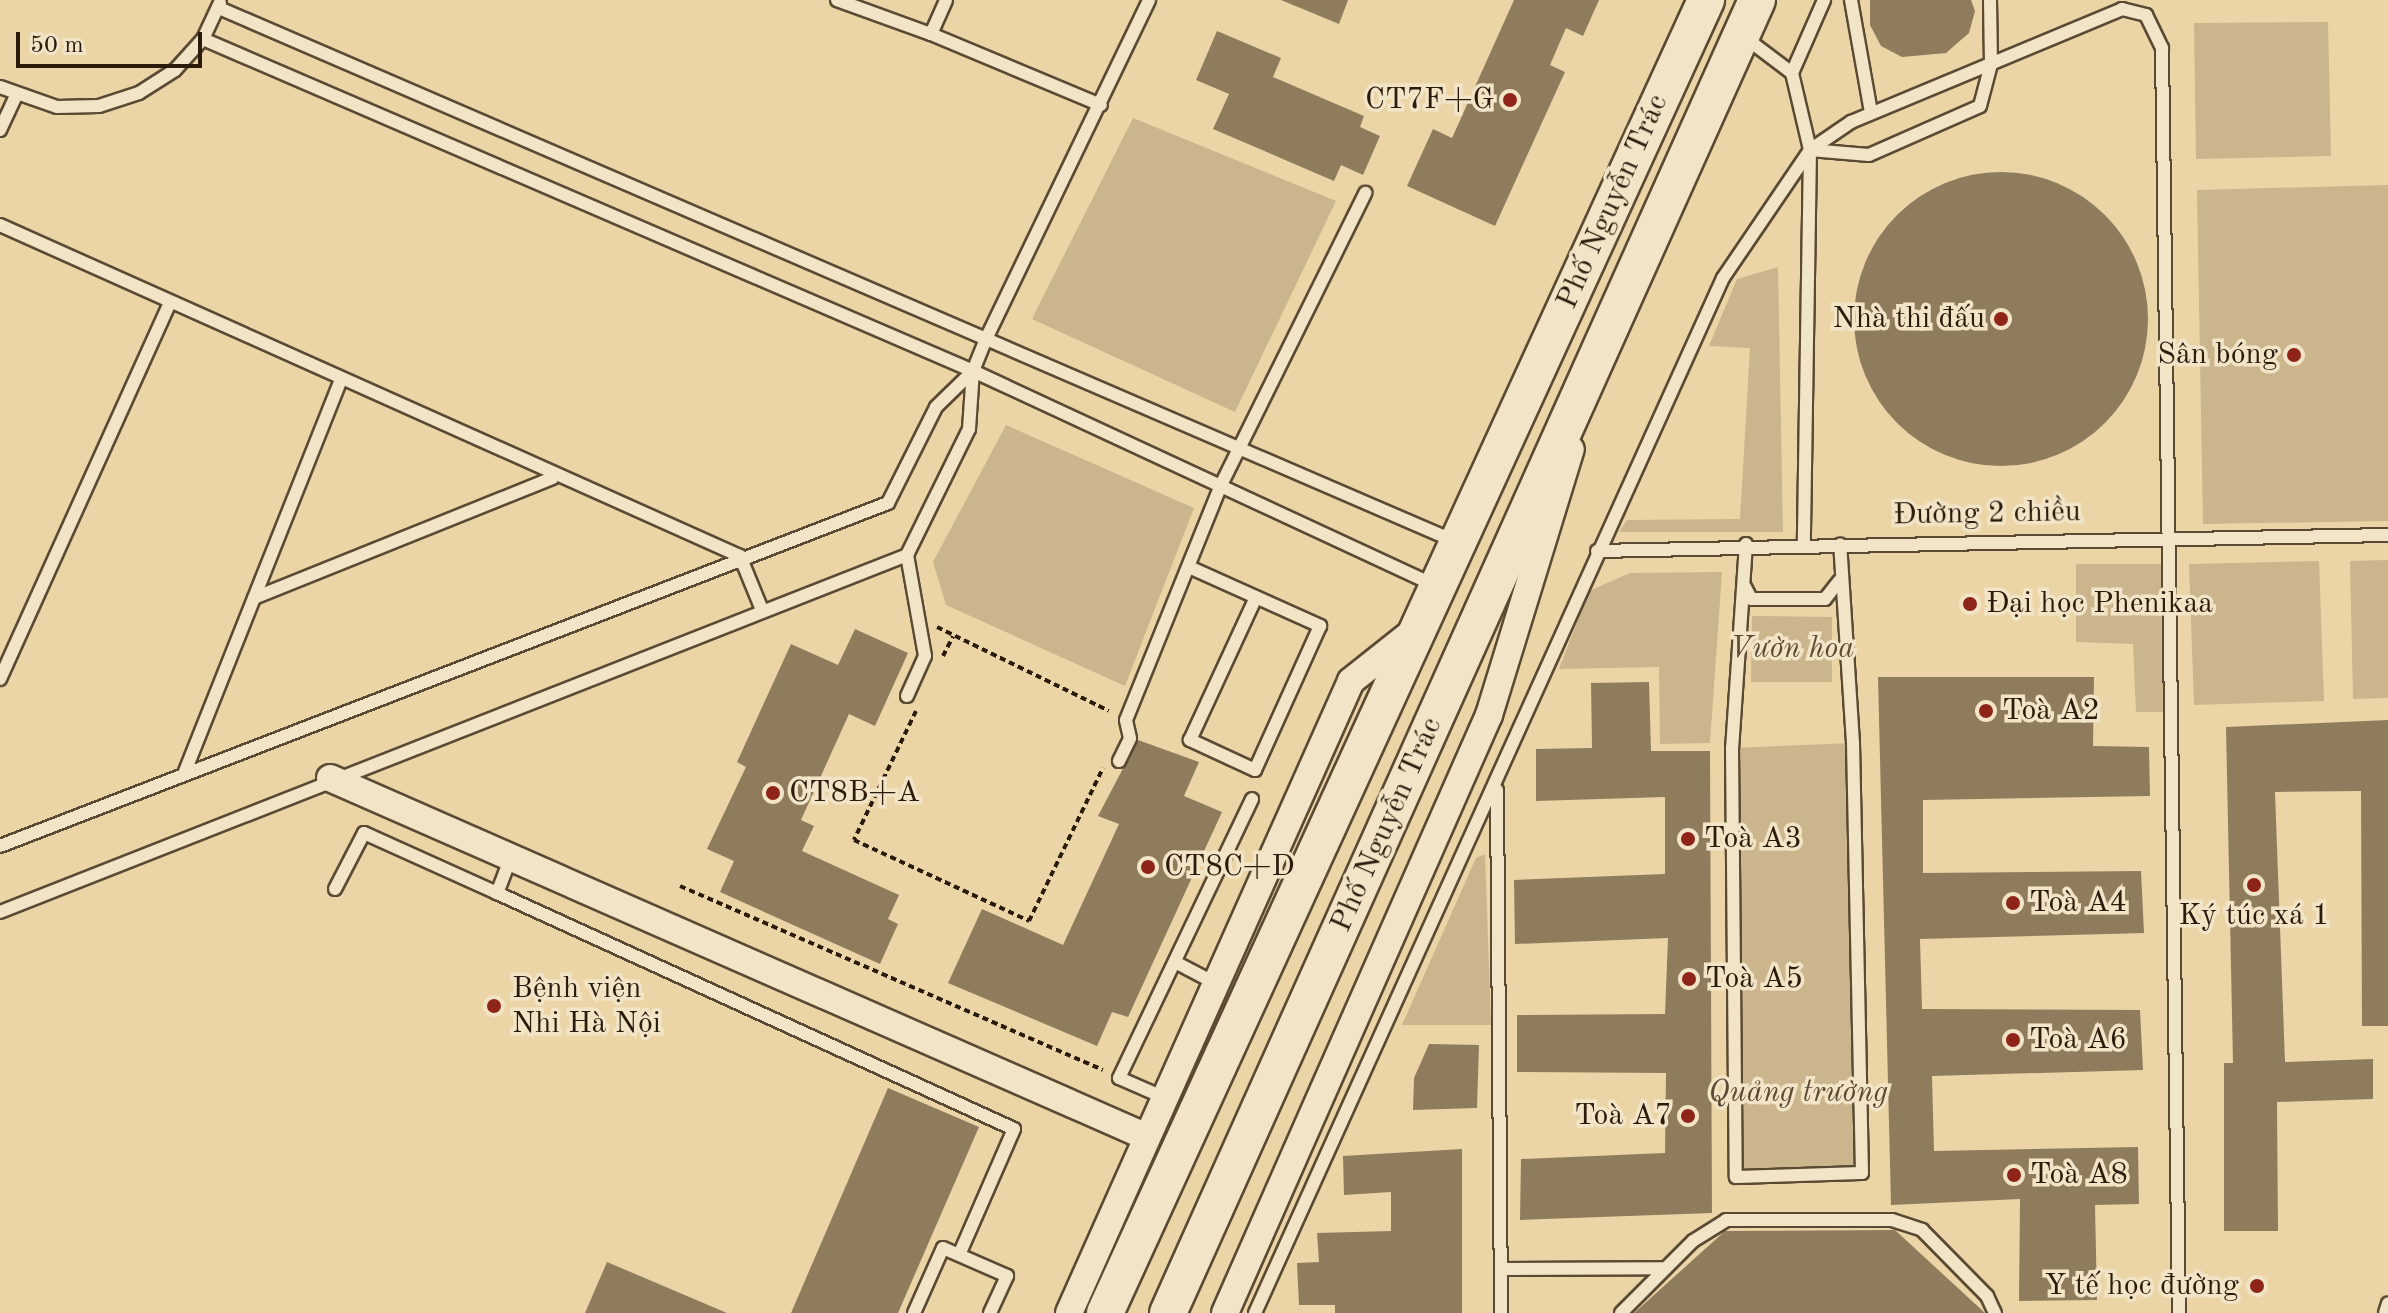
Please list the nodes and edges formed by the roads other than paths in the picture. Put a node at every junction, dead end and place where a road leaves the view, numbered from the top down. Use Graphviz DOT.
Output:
graph roads {
  1 [pos="837,0"];
  2 [pos="946,0"];
  3 [pos="1149,0"];
  4 [pos="1757,0"];
  5 [pos="1824,0"];
  6 [pos="1851,0"];
  7 [pos="1990,0"];
  8 [pos="220,4"];
  9 [pos="1702,8"];
  10 [pos="931,34"];
  11 [pos="1741,35"];
  12 [pos="203,39"];
  13 [pos="1991,64"];
  14 [pos="1792,73"];
  15 [pos="0,87"];
  16 [pos="16,96"];
  17 [pos="1101,105"];
  18 [pos="1871,112"];
  19 [pos="0,130"];
  20 [pos="1810,150"];
  21 [pos="1365,193"];
  22 [pos="0,225"];
  23 [pos="170,303"];
  24 [pos="1606,336"];
  25 [pos="986,339"];
  26 [pos="973,371"];
  27 [pos="340,381"];
  28 [pos="1238,447"];
  29 [pos="553,478"];
  30 [pos="1221,485"];
  31 [pos="2388,535"];
  32 [pos="2171,536"];
  33 [pos="1804,541"];
  34 [pos="1459,543"];
  35 [pos="1746,544"];
  36 [pos="1840,544"];
  37 [pos="1597,551"];
  38 [pos="907,555"];
  39 [pos="740,556"];
  40 [pos="1189,567"];
  41 [pos="1440,588"];
  42 [pos="1256,597"];
  43 [pos="254,598"];
  44 [pos="762,610"];
  45 [pos="1423,624"];
  46 [pos="0,679"];
  47 [pos="907,696"];
  48 [pos="1113,761"];
  49 [pos="184,774"];
  50 [pos="330,778"];
  51 [pos="1498,783"];
  52 [pos="1252,799"];
  53 [pos="0,846"];
  54 [pos="511,857"];
  55 [pos="335,889"];
  56 [pos="497,893"];
  57 [pos="0,912"];
  58 [pos="1177,963"];
  59 [pos="1215,983"];
  60 [pos="1165,1098"];
  61 [pos="1147,1137"];
  62 [pos="959,1255"];
  63 [pos="1665,1268"];
  64 [pos="1501,1269"];
  65 [pos="2388,1303"];
  66 [pos="996,1311"];
  67 [pos="914,1313"];
  68 [pos="1069,1313"];
  69 [pos="1105,1313"];
  70 [pos="1168,1313"];
  71 [pos="1225,1313"];
  72 [pos="1255,1313"];
  73 [pos="1501,1313"];
  74 [pos="1621,1313"];
  75 [pos="1995,1313"];
  76 [pos="2179,1313"];
  77 [pos="2385,1313"];
  1 -- 10 [label="lane"];
  2 -- 10 [label="lane"];
  3 -- 17 [label="lane"];
  4 -- 11 [label="main road, Phố Nguyễn Trác"];
  5 -- 14 [label="lane"];
  6 -- 18 [label="lane"];
  7 -- 13 [label="lane"];
  8 -- 12 [label="lane"];
  8 -- 25 [label="lane"];
  9 -- 11 [label="main road"];
  9 -- 34 [label="main road, Phố Nguyễn Trác"];
  10 -- 17 [label="lane"];
  11 -- 14 [label="lane"];
  11 -- 24 [label="main road, Phố Nguyễn Trác"];
  12 -- 16 [label="lane"];
  12 -- 26 [label="lane"];
  13 -- 18 [label="lane"];
  13 -- 20 [label="lane"];
  13 -- 32 [label="lane"];
  14 -- 20 [label="lane"];
  15 -- 16 [label="lane"];
  16 -- 19 [label="lane"];
  17 -- 25 [label="lane"];
  18 -- 20 [label="lane"];
  20 -- 33 [label="lane"];
  20 -- 37 [label="lane"];
  21 -- 28 [label="lane"];
  22 -- 23 [label="lane"];
  23 -- 27 [label="lane"];
  23 -- 46 [label="lane"];
  24 -- 70 [label="main road, Phố Nguyễn Trác"];
  24 -- 71 [label="street, Phố Nguyễn Trác"];
  25 -- 26 [label="lane"];
  25 -- 28 [label="lane"];
  26 -- 30 [label="lane"];
  26 -- 38 [label="lane"];
  26 -- 39 [label="lane"];
  27 -- 29 [label="lane"];
  27 -- 43 [label="lane"];
  28 -- 30 [label="lane"];
  28 -- 34 [label="lane"];
  29 -- 39 [label="lane"];
  29 -- 43 [label="lane"];
  30 -- 40 [label="lane"];
  30 -- 41 [label="lane"];
  31 -- 32 [label="lane, Đường 2 chiều"];
  32 -- 36 [label="lane, Đường 2 chiều"];
  32 -- 76 [label="lane"];
  33 -- 35 [label="lane, Đường 2 chiều"];
  33 -- 36 [label="lane, Đường 2 chiều"];
  34 -- 41 [label="main road, Phố Nguyễn Trác"];
  35 -- 36 [label="lane"];
  35 -- 36 [label="lane"];
  35 -- 37 [label="lane, Đường 2 chiều"];
  37 -- 51 [label="lane"];
  38 -- 44 [label="lane"];
  38 -- 47 [label="lane"];
  39 -- 44 [label="lane"];
  39 -- 49 [label="lane"];
  40 -- 42 [label="lane"];
  40 -- 48 [label="lane"];
  41 -- 45 [label="main road, Phố Nguyễn Trác"];
  42 -- 42 [label="lane"];
  43 -- 49 [label="lane"];
  44 -- 50 [label="lane"];
  45 -- 59 [label="street, Phố Nguyễn Trác"];
  45 -- 69 [label="main road, Phố Nguyễn Trác"];
  49 -- 53 [label="lane"];
  50 -- 54 [label="street"];
  50 -- 57 [label="lane"];
  51 -- 64 [label="lane"];
  51 -- 72 [label="lane"];
  52 -- 58 [label="lane"];
  54 -- 56 [label="lane"];
  54 -- 61 [label="street"];
  55 -- 56 [label="lane"];
  56 -- 62 [label="lane"];
  58 -- 59 [label="lane"];
  58 -- 60 [label="lane"];
  59 -- 60 [label="street, Phố Nguyễn Trác"];
  60 -- 61 [label="street, Phố Nguyễn Trác"];
  61 -- 68 [label="street, Phố Nguyễn Trác"];
  62 -- 66 [label="lane"];
  62 -- 67 [label="lane"];
  63 -- 64 [label="lane"];
  63 -- 74 [label="lane"];
  63 -- 75 [label="lane"];
  64 -- 73 [label="lane"];
  65 -- 77 [label="lane"];
}
